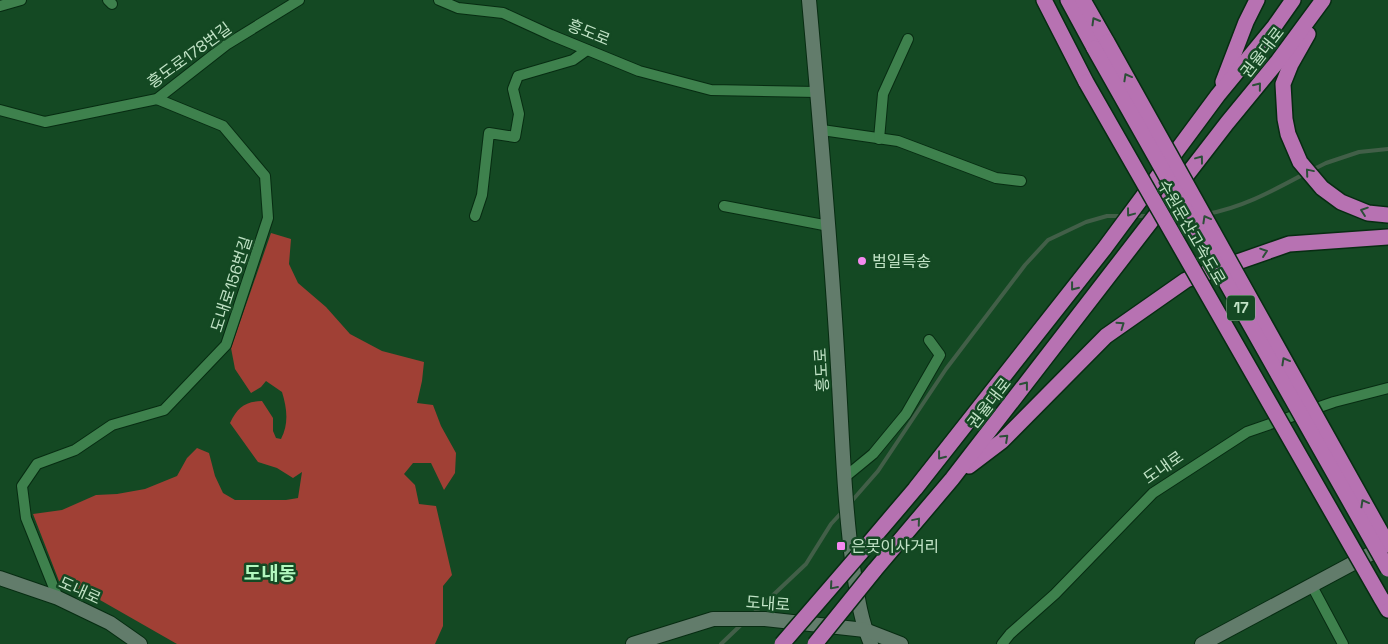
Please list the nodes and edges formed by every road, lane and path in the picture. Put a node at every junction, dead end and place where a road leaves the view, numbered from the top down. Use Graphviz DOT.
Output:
graph roads {
  1 [pos="21,0"];
  2 [pos="299,0"];
  3 [pos="439,0"];
  4 [pos="808,0"];
  5 [pos="1044,0"];
  6 [pos="1068,0"];
  7 [pos="1083,0"];
  8 [pos="1257,0"];
  9 [pos="1293,0"];
  10 [pos="1323,0"];
  11 [pos="1328,0"];
  12 [pos="0,6"];
  13 [pos="908,39"];
  14 [pos="1100,45"];
  15 [pos="587,50"];
  16 [pos="817,92"];
  17 [pos="1218,95"];
  18 [pos="157,99"];
  19 [pos="0,110"];
  20 [pos="822,130"];
  21 [pos="879,139"];
  22 [pos="1021,181"];
  23 [pos="724,206"];
  24 [pos="1388,215"];
  25 [pos="475,216"];
  26 [pos="829,226"];
  27 [pos="1388,238"];
  28 [pos="929,340"];
  29 [pos="1388,388"];
  30 [pos="952,479"];
  31 [pos="845,480"];
  32 [pos="1388,545"];
  33 [pos="1388,569"];
  34 [pos="0,578"];
  35 [pos="1312,586"];
  36 [pos="58,598"];
  37 [pos="1384,604"];
  38 [pos="865,630"];
  39 [pos="1341,643"];
  40 [pos="140,644"];
  41 [pos="634,644"];
  42 [pos="782,644"];
  43 [pos="815,644"];
  44 [pos="871,644"];
  45 [pos="900,644"];
  46 [pos="1002,644"];
  47 [pos="1202,644"];
  1 -- 12 [label="street"];
  2 -- 18 [label="street, 흥도로178번길"];
  3 -- 15 [label="street, 흥도로"];
  4 -- 16 [label="street, 흥도로"];
  5 -- 37 [label="highway, 수원문산고속도로 / 17, bridge"];
  6 -- 14 [label="highway, 수원문산고속도로 / 17"];
  14 -- 7 [label="highway, one-way"];
  8 -- 17 [label="highway"];
  9 -- 17 [label="highway, 권율대로"];
  30 -- 10 [label="highway, 권율대로, one-way, bridge"];
  24 -- 11 [label="highway, one-way"];
  13 -- 21 [label="street"];
  32 -- 14 [label="highway, one-way, bridge"];
  14 -- 33 [label="highway, 수원문산고속도로 / 17, bridge"];
  15 -- 16 [label="street, 흥도로"];
  15 -- 25 [label="street"];
  16 -- 20 [label="street, 흥도로"];
  17 -- 42 [label="highway, 권율대로, one-way, bridge"];
  18 -- 19 [label="street, 흥도로178번길"];
  18 -- 36 [label="street, 도내로156번길"];
  20 -- 21 [label="street"];
  20 -- 26 [label="street, 흥도로"];
  21 -- 22 [label="street"];
  23 -- 26 [label="street"];
  26 -- 31 [label="street, 흥도로"];
  30 -- 27 [label="highway, one-way"];
  28 -- 31 [label="street"];
  29 -- 46 [label="street, 도내로"];
  43 -- 30 [label="highway, 권율대로, one-way, bridge"];
  31 -- 38 [label="street, 흥도로"];
  32 -- 35 [label="street"];
  34 -- 36 [label="street, 도내로"];
  35 -- 39 [label="street"];
  35 -- 47 [label="street"];
  36 -- 40 [label="street, 도내로"];
  38 -- 41 [label="street, 도내로"];
  38 -- 44 [label="street, 흥도로"];
  38 -- 45 [label="street, 도내로"];
}
